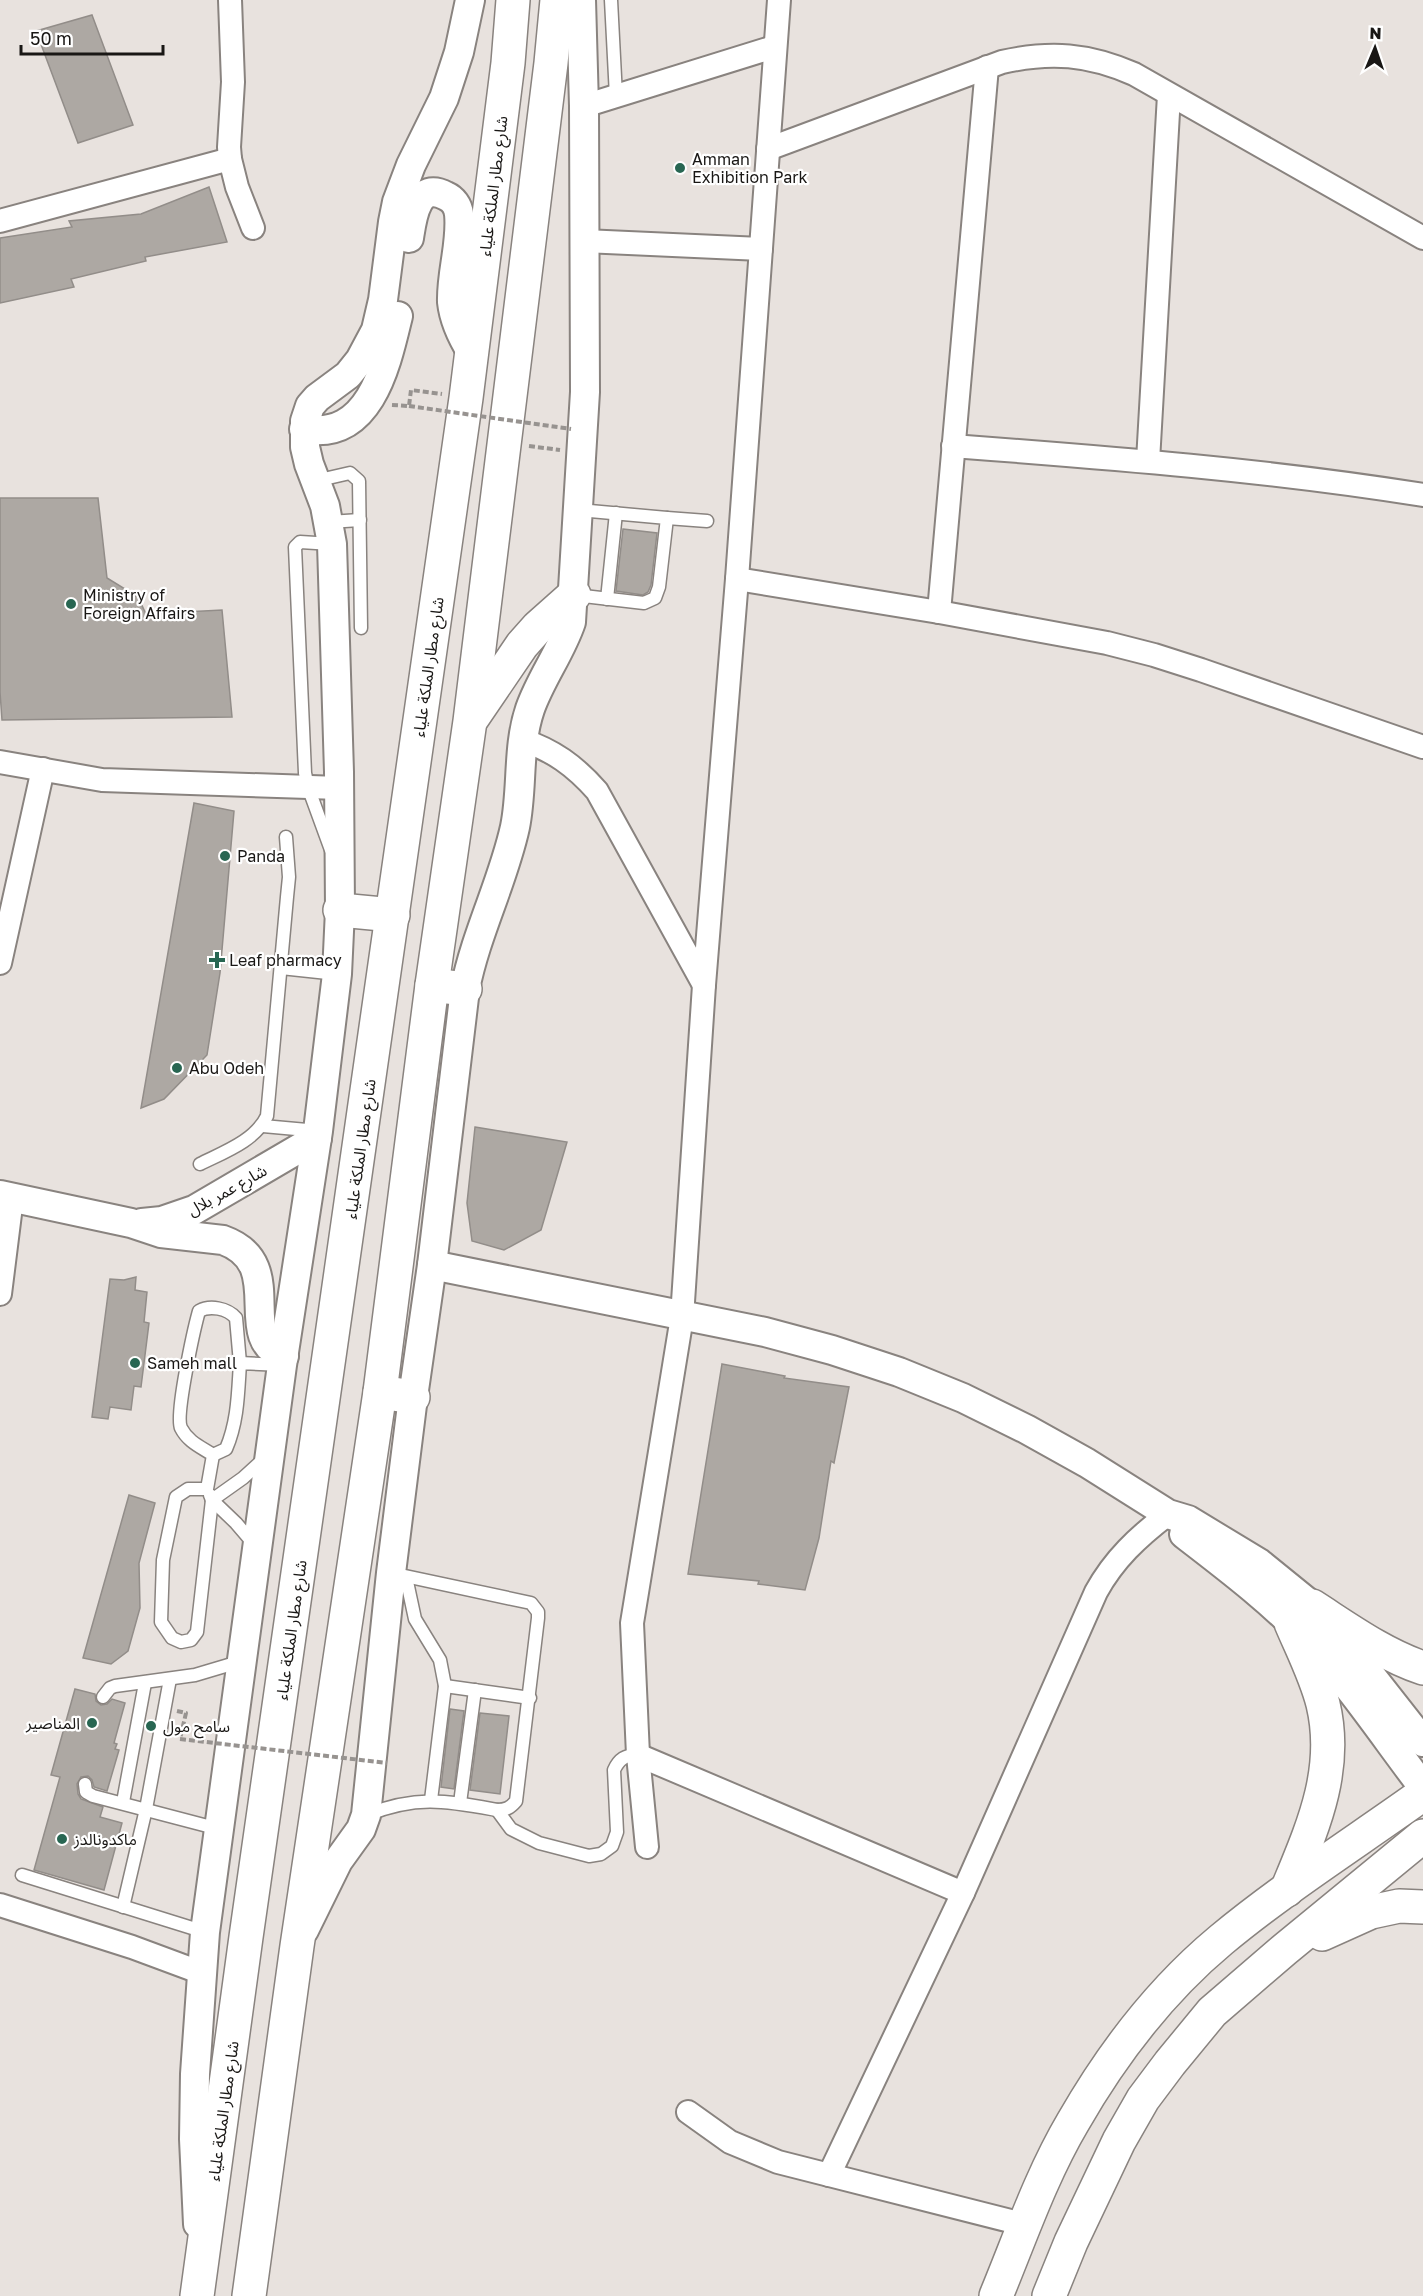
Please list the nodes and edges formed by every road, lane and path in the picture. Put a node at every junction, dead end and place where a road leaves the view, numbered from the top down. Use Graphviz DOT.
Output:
graph roads {
  1 [pos="230,0"];
  2 [pos="470,0"];
  3 [pos="513,0"];
  4 [pos="557,0"];
  5 [pos="581,0"];
  6 [pos="611,0"];
  7 [pos="779,0"];
  8 [pos="774,47"];
  9 [pos="987,67"];
  10 [pos="1169,95"];
  11 [pos="616,96"];
  12 [pos="584,106"];
  13 [pos="768,149"];
  14 [pos="230,159"];
  15 [pos="0,221"];
  16 [pos="253,228"];
  17 [pos="1423,238"];
  18 [pos="584,241"];
  19 [pos="761,249"];
  20 [pos="472,353"];
  21 [pos="426,392"];
  22 [pos="304,429"];
  23 [pos="571,429"];
  24 [pos="953,446"];
  25 [pos="1148,461"];
  26 [pos="315,481"];
  27 [pos="1423,495"];
  28 [pos="579,510"];
  29 [pos="616,513"];
  30 [pos="667,518"];
  31 [pos="360,520"];
  32 [pos="707,521"];
  33 [pos="330,533"];
  34 [pos="737,579"];
  35 [pos="574,595"];
  36 [pos="607,599"];
  37 [pos="939,612"];
  38 [pos="361,628"];
  39 [pos="470,721"];
  40 [pos="522,740"];
  41 [pos="1423,747"];
  42 [pos="0,762"];
  43 [pos="43,770"];
  44 [pos="307,780"];
  45 [pos="339,780"];
  46 [pos="286,837"];
  47 [pos="340,873"];
  48 [pos="340,910"];
  49 [pos="393,915"];
  50 [pos="0,963"];
  51 [pos="281,969"];
  52 [pos="337,974"];
  53 [pos="432,985"];
  54 [pos="704,985"];
  55 [pos="465,989"];
  56 [pos="262,1126"];
  57 [pos="318,1135"];
  58 [pos="200,1164"];
  59 [pos="6,1197"];
  60 [pos="131,1223"];
  61 [pos="432,1265"];
  62 [pos="0,1294"];
  63 [pos="682,1317"];
  64 [pos="283,1361"];
  65 [pos="240,1363"];
  66 [pos="380,1392"];
  67 [pos="412,1397"];
  68 [pos="270,1452"];
  69 [pos="213,1455"];
  70 [pos="209,1494"];
  71 [pos="1168,1514"];
  72 [pos="258,1549"];
  73 [pos="398,1575"];
  74 [pos="1301,1614"];
  75 [pos="243,1660"];
  76 [pos="1423,1668"];
  77 [pos="170,1679"];
  78 [pos="145,1683"];
  79 [pos="445,1686"];
  80 [pos="475,1690"];
  81 [pos="103,1697"];
  82 [pos="530,1698"];
  83 [pos="180,1739"];
  84 [pos="1423,1742"];
  85 [pos="638,1755"];
  86 [pos="387,1764"];
  87 [pos="85,1784"];
  88 [pos="1423,1787"];
  89 [pos="1423,1794"];
  90 [pos="431,1800"];
  91 [pos="123,1802"];
  92 [pos="460,1803"];
  93 [pos="146,1809"];
  94 [pos="497,1810"];
  95 [pos="366,1815"];
  96 [pos="220,1829"];
  97 [pos="1423,1836"];
  98 [pos="647,1847"];
  99 [pos="22,1875"];
  100 [pos="1287,1890"];
  101 [pos="963,1893"];
  102 [pos="0,1905"];
  103 [pos="123,1907"];
  104 [pos="1423,1908"];
  105 [pos="205,1932"];
  106 [pos="297,1946"];
  107 [pos="1284,1950"];
  108 [pos="202,1973"];
  109 [pos="688,2112"];
  110 [pos="829,2175"];
  111 [pos="1026,2225"];
  112 [pos="199,2282"];
  113 [pos="249,2296"];
  114 [pos="996,2296"];
  115 [pos="1049,2296"];
  1 -- 14 [label="street"];
  2 -- 22 [label="street"];
  3 -- 20 [label="main road, شارع مطار الملكة علياء"];
  4 -- 39 [label="main road"];
  5 -- 12 [label="street"];
  6 -- 11 [label="lane"];
  7 -- 8 [label="street"];
  8 -- 11 [label="street"];
  8 -- 13 [label="street"];
  9 -- 10 [label="street"];
  9 -- 13 [label="street"];
  9 -- 24 [label="street"];
  10 -- 17 [label="street"];
  10 -- 25 [label="street"];
  11 -- 12 [label="street"];
  12 -- 18 [label="street"];
  13 -- 19 [label="street"];
  14 -- 15 [label="street"];
  14 -- 16 [label="street"];
  18 -- 19 [label="street"];
  18 -- 28 [label="street"];
  19 -- 34 [label="street"];
  20 -- 22 [label="street"];
  20 -- 49 [label="main road, شارع مطار الملكة علياء"];
  21 -- 23 [label="path, bridge"];
  22 -- 26 [label="street"];
  24 -- 25 [label="street"];
  24 -- 37 [label="street"];
  25 -- 27 [label="street"];
  26 -- 31 [label="lane"];
  26 -- 33 [label="street"];
  28 -- 29 [label="lane"];
  28 -- 35 [label="street"];
  29 -- 30 [label="lane"];
  29 -- 36 [label="lane"];
  30 -- 32 [label="lane"];
  30 -- 36 [label="lane"];
  31 -- 33 [label="lane"];
  31 -- 38 [label="lane"];
  33 -- 44 [label="lane"];
  33 -- 45 [label="street"];
  34 -- 37 [label="street"];
  34 -- 54 [label="street"];
  35 -- 36 [label="lane"];
  35 -- 39 [label="main road"];
  35 -- 40 [label="street"];
  37 -- 41 [label="street"];
  39 -- 53 [label="main road"];
  40 -- 54 [label="street"];
  40 -- 55 [label="street"];
  42 -- 43 [label="street"];
  43 -- 44 [label="street"];
  43 -- 50 [label="street"];
  44 -- 45 [label="street"];
  44 -- 47 [label="lane"];
  45 -- 47 [label="street"];
  46 -- 51 [label="lane"];
  47 -- 48 [label="street"];
  48 -- 49 [label="main road"];
  48 -- 52 [label="street"];
  49 -- 112 [label="main road, شارع مطار الملكة علياء"];
  51 -- 52 [label="lane"];
  51 -- 56 [label="lane"];
  52 -- 57 [label="street"];
  53 -- 55 [label="main road"];
  53 -- 66 [label="main road"];
  54 -- 63 [label="street"];
  55 -- 61 [label="street"];
  56 -- 57 [label="lane"];
  56 -- 58 [label="lane"];
  57 -- 60 [label="street, شارع عمر بلال"];
  57 -- 64 [label="street"];
  59 -- 60 [label="street, شارع عمر بلال"];
  59 -- 62 [label="street"];
  60 -- 64 [label="street, شارع عمر بلال"];
  61 -- 63 [label="street"];
  61 -- 67 [label="street"];
  63 -- 71 [label="street"];
  63 -- 85 [label="street"];
  64 -- 65 [label="lane"];
  64 -- 68 [label="street"];
  65 -- 69 [label="lane"];
  65 -- 69 [label="lane"];
  66 -- 67 [label="main road"];
  66 -- 106 [label="main road"];
  67 -- 73 [label="street"];
  68 -- 70 [label="lane"];
  68 -- 72 [label="street"];
  69 -- 70 [label="lane"];
  70 -- 70 [label="lane"];
  70 -- 72 [label="lane"];
  71 -- 74 [label="street"];
  71 -- 101 [label="street"];
  72 -- 75 [label="street"];
  73 -- 79 [label="lane"];
  73 -- 82 [label="lane"];
  73 -- 95 [label="street"];
  74 -- 76 [label="main road"];
  74 -- 84 [label="street"];
  74 -- 88 [label="street"];
  74 -- 100 [label="main road"];
  75 -- 77 [label="lane"];
  75 -- 96 [label="street"];
  77 -- 78 [label="lane"];
  77 -- 93 [label="lane"];
  78 -- 81 [label="lane"];
  78 -- 91 [label="lane"];
  79 -- 80 [label="lane"];
  79 -- 90 [label="lane"];
  80 -- 82 [label="lane"];
  80 -- 92 [label="lane"];
  82 -- 94 [label="lane"];
  83 -- 86 [label="path, bridge"];
  85 -- 94 [label="lane"];
  85 -- 98 [label="street"];
  85 -- 101 [label="street"];
  87 -- 91 [label="lane"];
  89 -- 100 [label="main road"];
  90 -- 92 [label="lane"];
  90 -- 95 [label="lane"];
  91 -- 93 [label="lane"];
  92 -- 94 [label="lane"];
  93 -- 96 [label="lane"];
  93 -- 103 [label="lane"];
  95 -- 106 [label="street"];
  96 -- 105 [label="street"];
  97 -- 107 [label="main road"];
  99 -- 103 [label="lane"];
  100 -- 111 [label="main road"];
  101 -- 110 [label="street"];
  102 -- 108 [label="street"];
  103 -- 105 [label="lane"];
  104 -- 107 [label="main road"];
  105 -- 108 [label="street"];
  106 -- 113 [label="main road"];
  107 -- 115 [label="main road"];
  108 -- 112 [label="street"];
  109 -- 110 [label="street"];
  110 -- 111 [label="street"];
  111 -- 114 [label="main road"];
}
